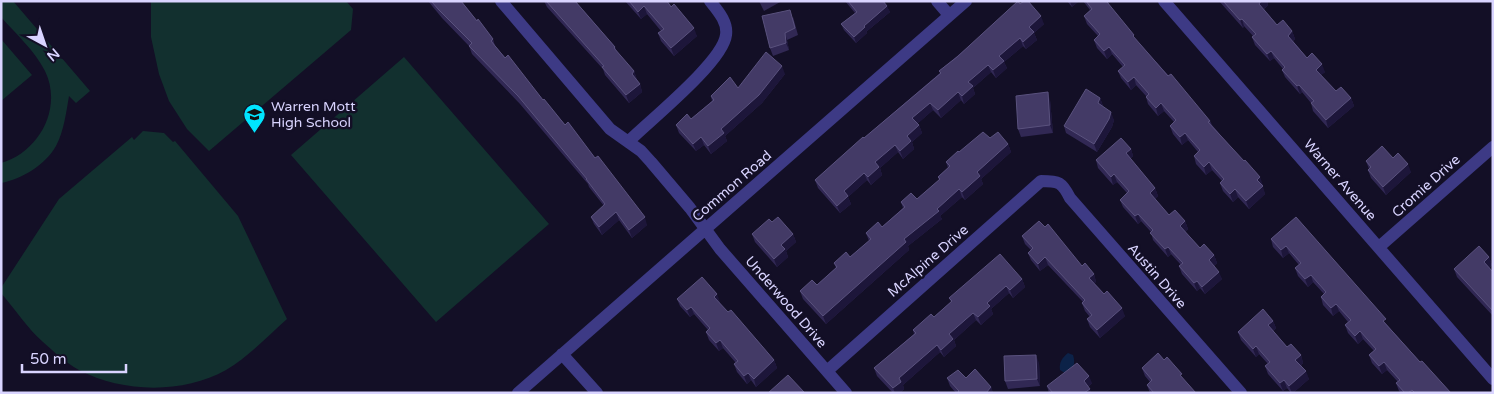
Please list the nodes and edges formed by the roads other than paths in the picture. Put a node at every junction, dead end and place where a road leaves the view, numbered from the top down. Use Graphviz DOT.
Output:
graph roads {
  1 [pos="501,1"];
  2 [pos="710,1"];
  3 [pos="937,1"];
  4 [pos="966,1"];
  5 [pos="1164,1"];
  6 [pos="949,15"];
  7 [pos="628,142"];
  8 [pos="1493,146"];
  9 [pos="1052,181"];
  10 [pos="706,229"];
  11 [pos="1379,247"];
  12 [pos="562,354"];
  13 [pos="827,371"];
  14 [pos="1493,379"];
  15 [pos="518,393"];
  16 [pos="597,393"];
  17 [pos="846,393"];
  18 [pos="1241,393"];
  1 -- 7 [label="street, Underwood Drive"];
  2 -- 7 [label="street"];
  3 -- 6 [label="street"];
  4 -- 6 [label="street, Common Road"];
  5 -- 11 [label="street, Warner Avenue"];
  6 -- 10 [label="street, Common Road"];
  7 -- 10 [label="street, Underwood Drive"];
  8 -- 11 [label="street, Cromie Drive"];
  9 -- 13 [label="street, McAlpine Drive"];
  9 -- 18 [label="street, Austin Drive"];
  10 -- 12 [label="street, Common Road"];
  10 -- 13 [label="street, Underwood Drive"];
  11 -- 14 [label="street, Warner Avenue"];
  12 -- 15 [label="street, Common Road"];
  12 -- 16 [label="street"];
  13 -- 17 [label="street, Underwood Drive"];
}
